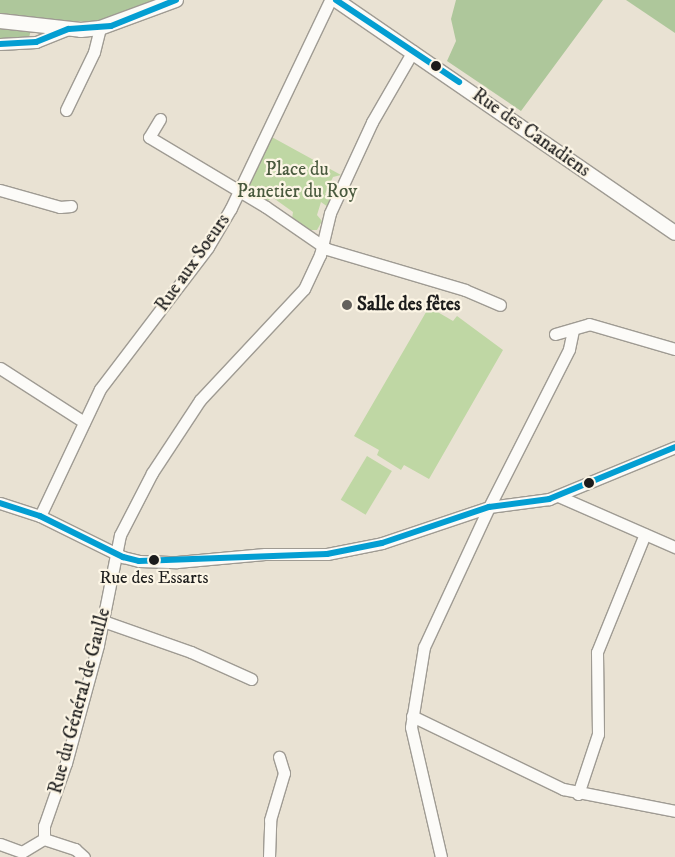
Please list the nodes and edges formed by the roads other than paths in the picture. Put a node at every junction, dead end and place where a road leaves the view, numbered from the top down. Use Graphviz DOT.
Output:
graph roads {
  1 [pos="176,0"];
  2 [pos="330,0"];
  3 [pos="336,0"];
  4 [pos="351,5"];
  5 [pos="0,22"];
  6 [pos="100,28"];
  7 [pos="69,29"];
  8 [pos="0,44"];
  9 [pos="413,51"];
  10 [pos="66,110"];
  11 [pos="160,119"];
  12 [pos="0,190"];
  13 [pos="240,192"];
  14 [pos="71,206"];
  15 [pos="675,234"];
  16 [pos="322,246"];
  17 [pos="500,304"];
  18 [pos="573,330"];
  19 [pos="555,334"];
  20 [pos="675,349"];
  21 [pos="0,368"];
  22 [pos="84,422"];
  23 [pos="675,447"];
  24 [pos="558,496"];
  25 [pos="0,503"];
  26 [pos="489,508"];
  27 [pos="40,516"];
  28 [pos="645,534"];
  29 [pos="675,547"];
  30 [pos="118,554"];
  31 [pos="103,621"];
  32 [pos="251,679"];
  33 [pos="412,716"];
  34 [pos="279,757"];
  35 [pos="578,794"];
  36 [pos="675,811"];
  37 [pos="44,839"];
  38 [pos="0,844"];
  39 [pos="84,857"];
  40 [pos="269,857"];
  41 [pos="440,857"];
  1 -- 6 [label="main road"];
  2 -- 13 [label="street, Rue aux Soeurs"];
  3 -- 4 [label="main road, Rue des Canadiens"];
  4 -- 9 [label="main road, Rue des Canadiens"];
  5 -- 7 [label="main road"];
  6 -- 7 [label="main road"];
  6 -- 10 [label="street"];
  7 -- 8 [label="street"];
  9 -- 15 [label="main road, Rue des Canadiens"];
  9 -- 16 [label="street, Rue du Général de Gaulle"];
  11 -- 13 [label="street"];
  12 -- 14 [label="street"];
  13 -- 16 [label="street"];
  13 -- 22 [label="street, Rue aux Soeurs"];
  16 -- 17 [label="street"];
  16 -- 30 [label="street, Rue du Général de Gaulle"];
  18 -- 19 [label="street"];
  18 -- 20 [label="street"];
  18 -- 26 [label="street"];
  21 -- 22 [label="street"];
  22 -- 27 [label="street, Rue aux Soeurs"];
  23 -- 24 [label="street"];
  24 -- 26 [label="street"];
  24 -- 28 [label="street"];
  25 -- 27 [label="street"];
  26 -- 30 [label="street"];
  26 -- 33 [label="street"];
  27 -- 30 [label="street"];
  28 -- 29 [label="street"];
  28 -- 35 [label="street"];
  30 -- 31 [label="street, Rue du Général de Gaulle"];
  31 -- 32 [label="street"];
  31 -- 37 [label="street, Rue du Général de Gaulle"];
  33 -- 35 [label="street"];
  33 -- 41 [label="street"];
  34 -- 40 [label="street"];
  35 -- 36 [label="street"];
  37 -- 38 [label="street"];
  37 -- 39 [label="street"];
}
